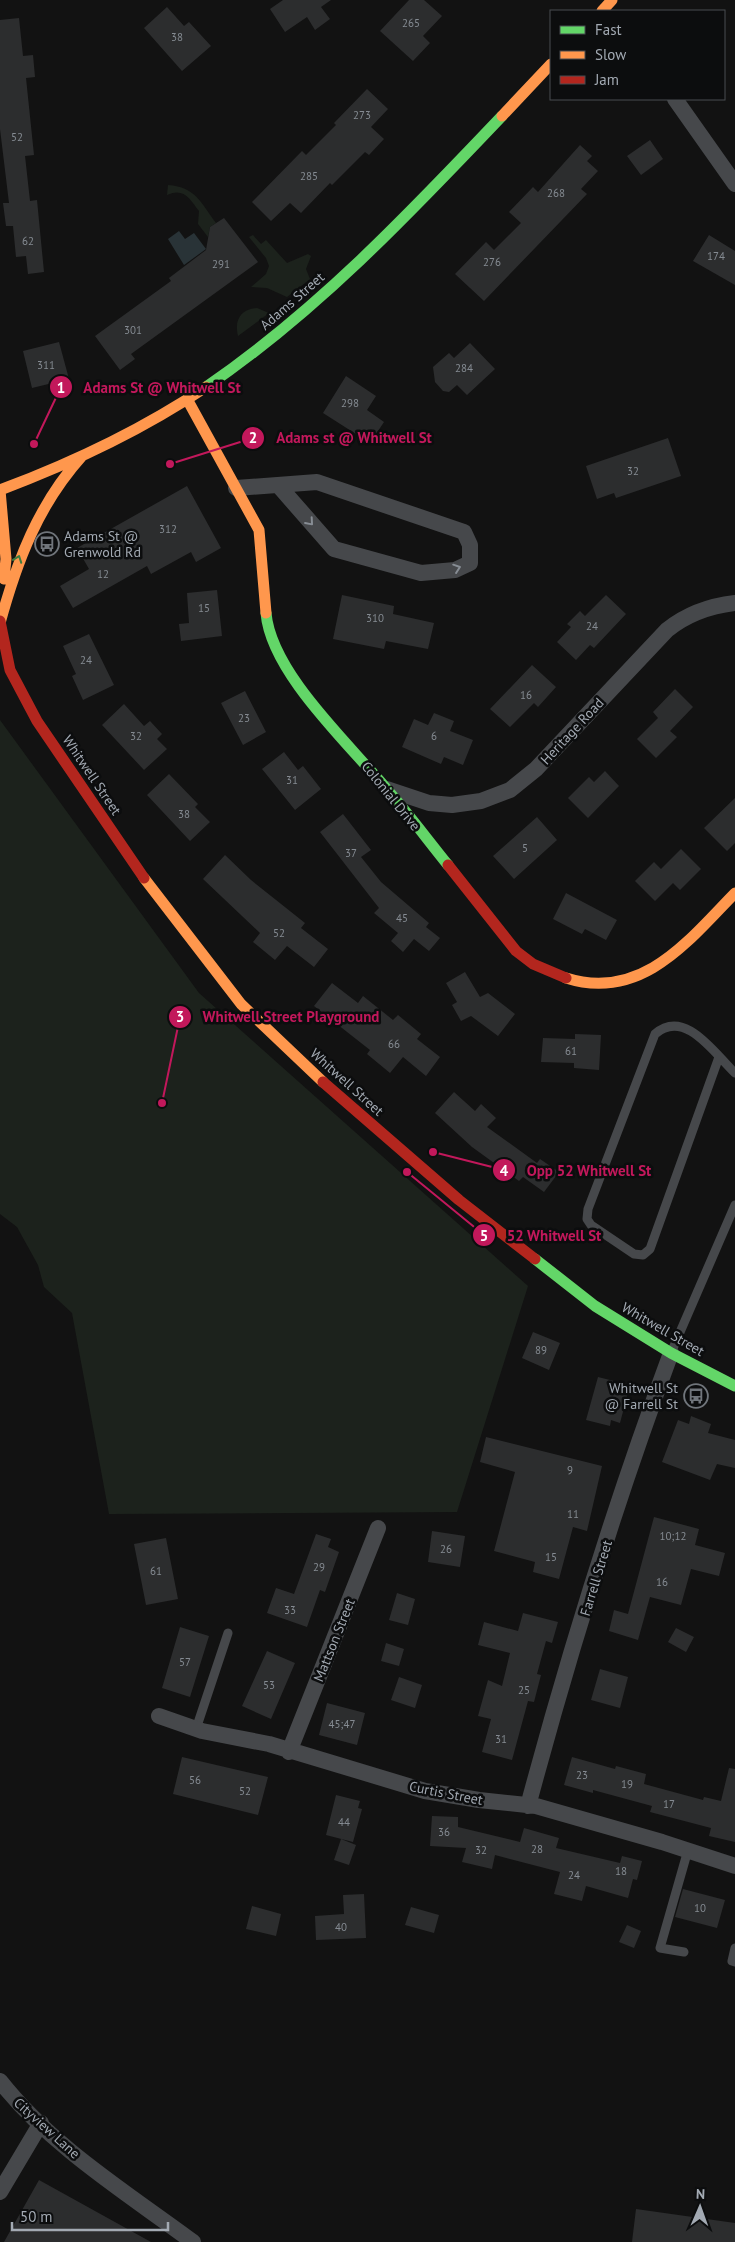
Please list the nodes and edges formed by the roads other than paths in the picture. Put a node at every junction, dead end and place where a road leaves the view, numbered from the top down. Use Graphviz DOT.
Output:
graph roads {
  1 [pos="550,65"];
  2 [pos="676,100"];
  3 [pos="735,184"];
  4 [pos="187,399"];
  5 [pos="83,455"];
  6 [pos="278,486"];
  7 [pos="236,488"];
  8 [pos="0,490"];
  9 [pos="735,602"];
  10 [pos="0,622"];
  11 [pos="2,646"];
  12 [pos="387,789"];
  13 [pos="735,893"];
  14 [pos="719,1057"];
  15 [pos="735,1074"];
  16 [pos="735,1205"];
  17 [pos="671,1353"];
  18 [pos="735,1386"];
  19 [pos="378,1528"];
  20 [pos="228,1633"];
  21 [pos="159,1716"];
  22 [pos="196,1730"];
  23 [pos="290,1752"];
  24 [pos="528,1806"];
  25 [pos="688,1850"];
  26 [pos="735,1866"];
  27 [pos="735,1948"];
  28 [pos="684,1952"];
  29 [pos="735,1962"];
  30 [pos="0,2081"];
  31 [pos="41,2123"];
  32 [pos="0,2191"];
  33 [pos="194,2242"];
  1 -- 4 [label="street, Adams Street"];
  2 -- 3 [label="street"];
  4 -- 5 [label="street, Adams Street"];
  4 -- 7 [label="street, Colonial Drive"];
  5 -- 8 [label="street, Adams Street"];
  10 -- 5 [label="street, one-way"];
  6 -- 6 [label="street, one-way"];
  6 -- 7 [label="street"];
  7 -- 12 [label="street, Colonial Drive"];
  8 -- 10 [label="street, Whitwell Street"];
  9 -- 12 [label="street, Heritage Road"];
  10 -- 11 [label="street, Whitwell Street"];
  11 -- 17 [label="street, Whitwell Street"];
  12 -- 13 [label="street, Colonial Drive"];
  14 -- 14 [label="lane"];
  14 -- 15 [label="lane"];
  16 -- 17 [label="lane"];
  17 -- 18 [label="street, Whitwell Street"];
  17 -- 24 [label="street, Farrell Street"];
  19 -- 23 [label="street, Mattson Street"];
  20 -- 22 [label="lane"];
  21 -- 22 [label="street, Curtis Street"];
  22 -- 23 [label="street, Curtis Street"];
  23 -- 24 [label="street, Curtis Street"];
  24 -- 25 [label="street, Curtis Street"];
  25 -- 26 [label="street, Curtis Street"];
  25 -- 28 [label="lane"];
  27 -- 29 [label="lane"];
  30 -- 31 [label="street, Cityview Lane"];
  31 -- 32 [label="street"];
  31 -- 33 [label="street, Cityview Lane"];
}
